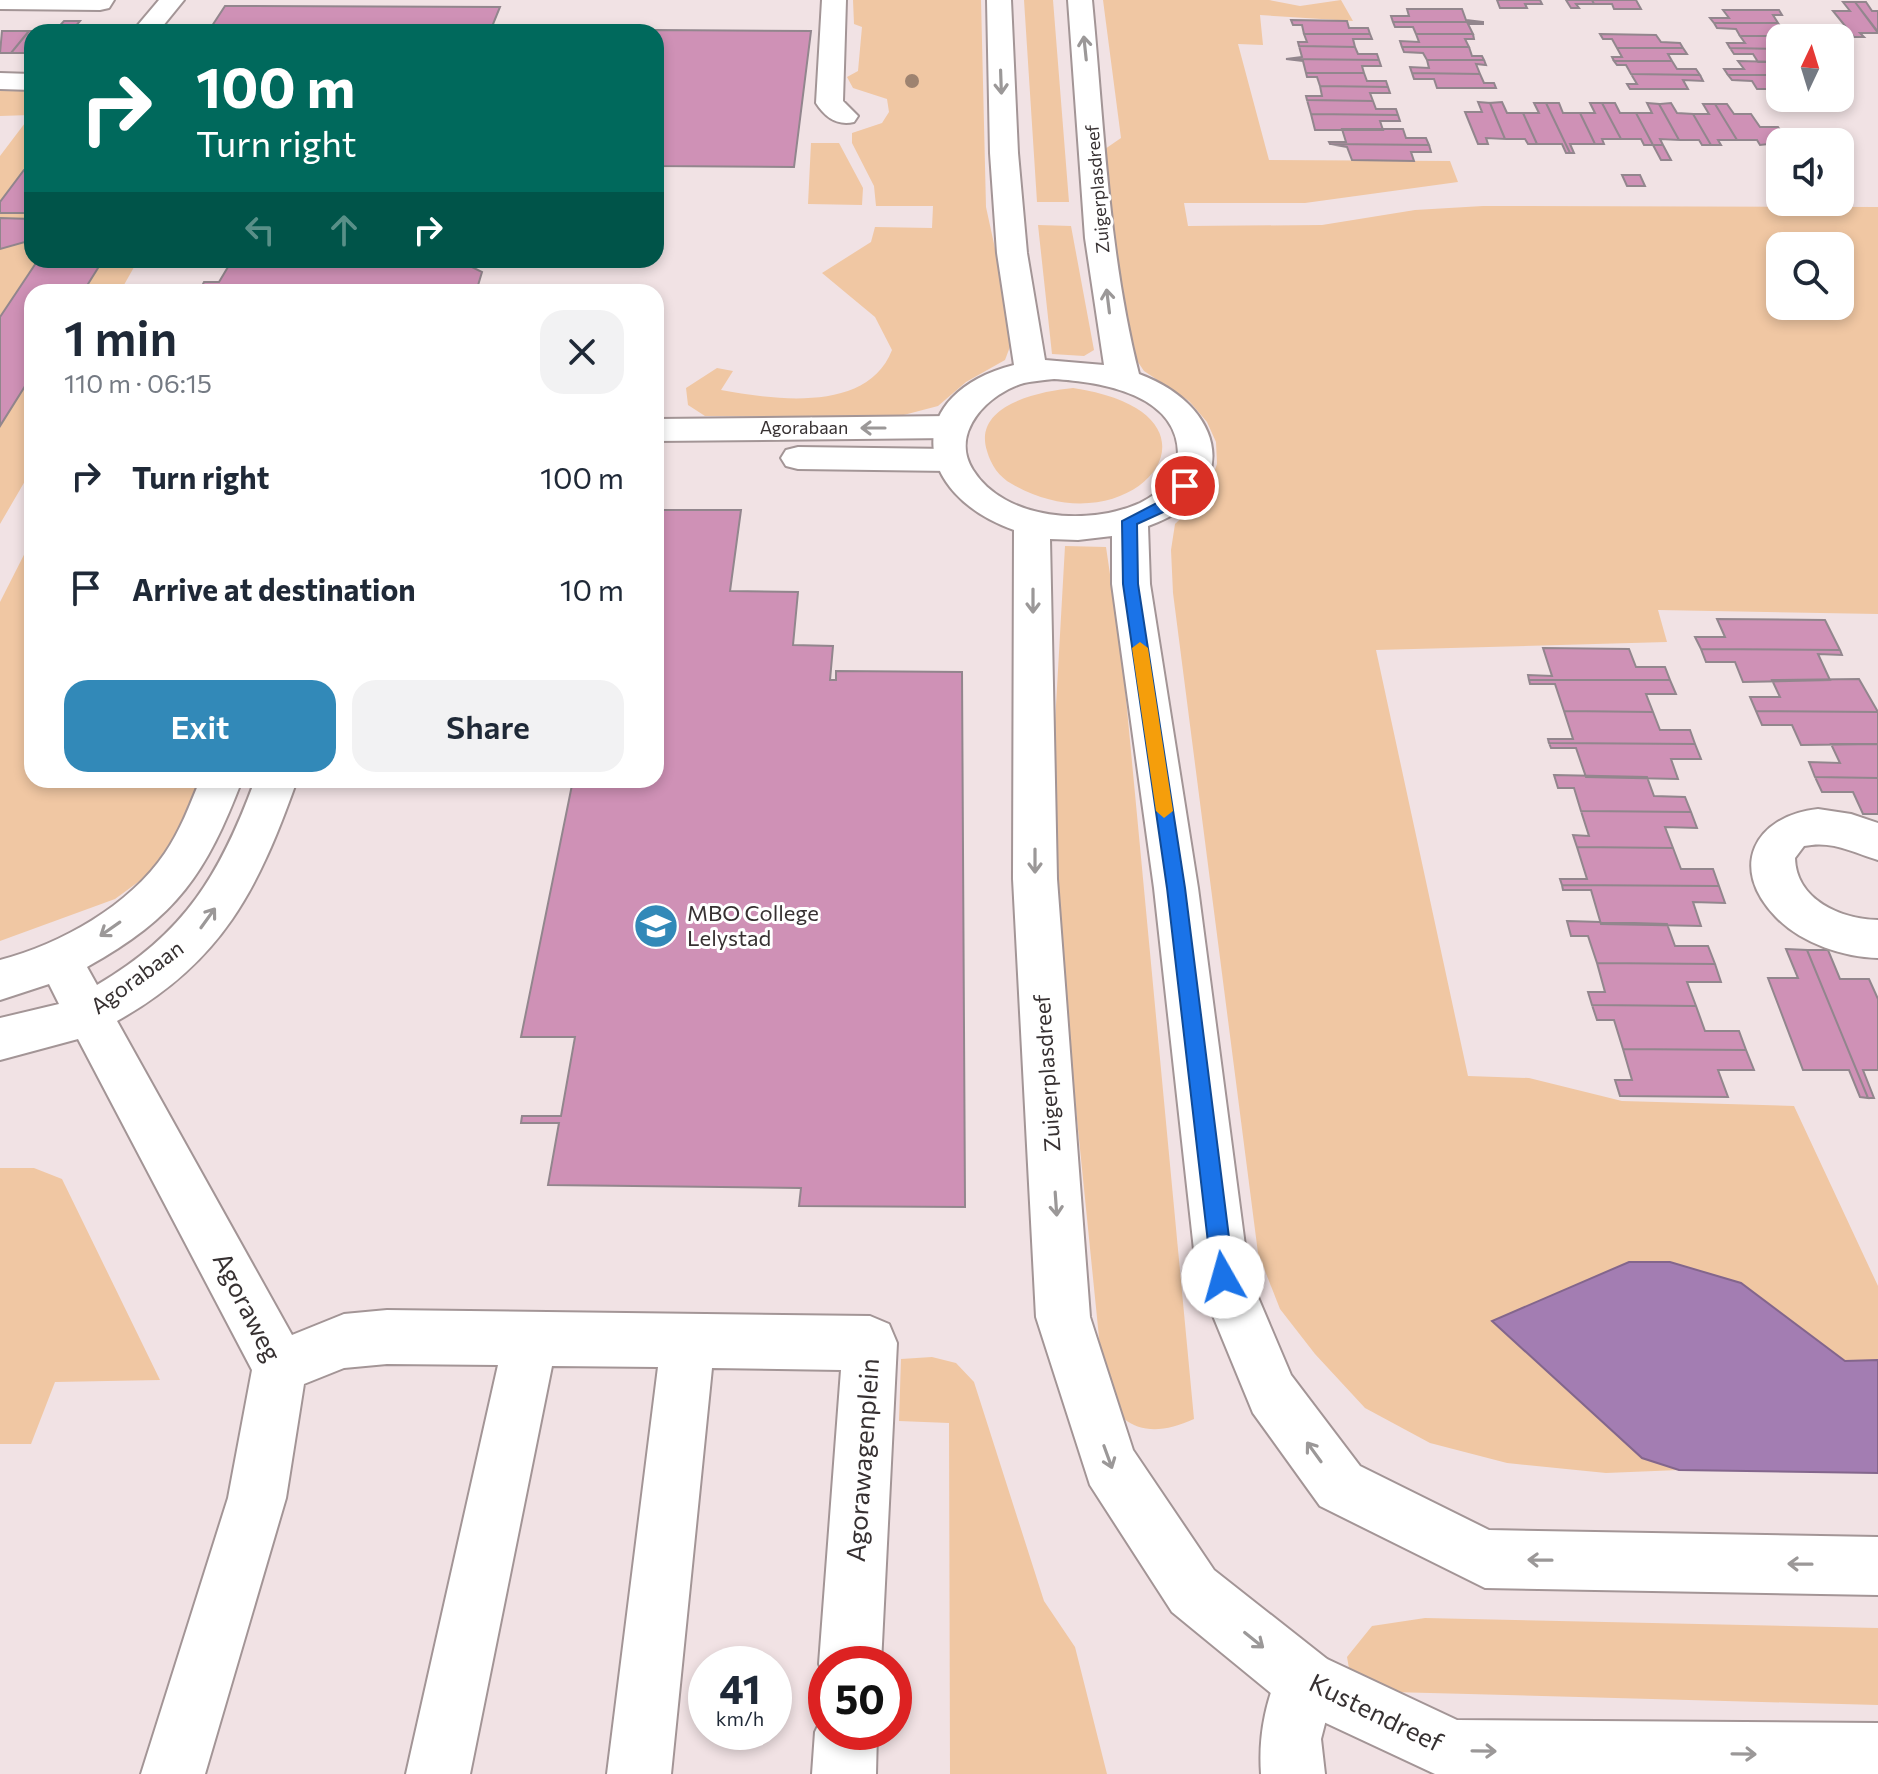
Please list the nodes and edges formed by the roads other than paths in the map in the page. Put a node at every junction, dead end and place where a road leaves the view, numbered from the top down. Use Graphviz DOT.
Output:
graph roads {
  1 [pos="102,0"];
  2 [pos="172,0"];
  3 [pos="834,0"];
  4 [pos="999,0"];
  5 [pos="1080,0"];
  6 [pos="0,2"];
  7 [pos="152,24"];
  8 [pos="0,81"];
  9 [pos="24,82"];
  10 [pos="844,116"];
  11 [pos="1031,372"];
  12 [pos="1123,377"];
  13 [pos="664,430"];
  14 [pos="951,444"];
  15 [pos="664,456"];
  16 [pos="1130,521"];
  17 [pos="1032,523"];
  18 [pos="217,788"];
  19 [pos="273,788"];
  20 [pos="1878,843"];
  21 [pos="1878,939"];
  22 [pos="60,961"];
  23 [pos="0,980"];
  24 [pos="89,1013"];
  25 [pos="0,1039"];
  26 [pos="531,1338"];
  27 [pos="688,1341"];
  28 [pos="280,1367"];
  29 [pos="1878,1566"];
  30 [pos="1193,1591"];
  31 [pos="851,1646"];
  32 [pos="1305,1681"];
  33 [pos="845,1750"];
  34 [pos="1878,1755"];
  35 [pos="173,1774"];
  36 [pos="438,1774"];
  37 [pos="639,1774"];
  38 [pos="844,1774"];
  39 [pos="1293,1774"];
  1 -- 6 [label="main road"];
  2 -- 7 [label="main road"];
  3 -- 10 [label="main road"];
  4 -- 11 [label="main road, one-way"];
  12 -- 5 [label="main road, Zuigerplasdreef, one-way"];
  8 -- 9 [label="main road"];
  11 -- 12 [label="main road"];
  11 -- 14 [label="main road"];
  12 -- 16 [label="main road"];
  14 -- 13 [label="main road, Agorabaan, one-way"];
  14 -- 15 [label="main road, Agorabaan"];
  14 -- 17 [label="main road"];
  16 -- 17 [label="main road"];
  29 -- 16 [label="main road, one-way"];
  17 -- 30 [label="main road, Zuigerplasdreef, one-way"];
  18 -- 22 [label="main road, one-way"];
  24 -- 19 [label="main road, Agorabaan, one-way"];
  20 -- 21 [label="main road"];
  22 -- 23 [label="main road"];
  22 -- 24 [label="main road, Agoraweg"];
  24 -- 25 [label="main road, Agorabaan"];
  24 -- 28 [label="main road, Agoraweg"];
  26 -- 27 [label="main road, Agorawagenplein"];
  26 -- 28 [label="main road, Agorawagenplein"];
  26 -- 36 [label="main road"];
  27 -- 31 [label="main road, Agorawagenplein"];
  27 -- 37 [label="main road"];
  28 -- 35 [label="main road, Agoraweg"];
  30 -- 32 [label="main road, Kustendreef, one-way"];
  32 -- 34 [label="main road, Kustendreef, one-way"];
  32 -- 39 [label="main road"];
  33 -- 38 [label="main road"];
}
